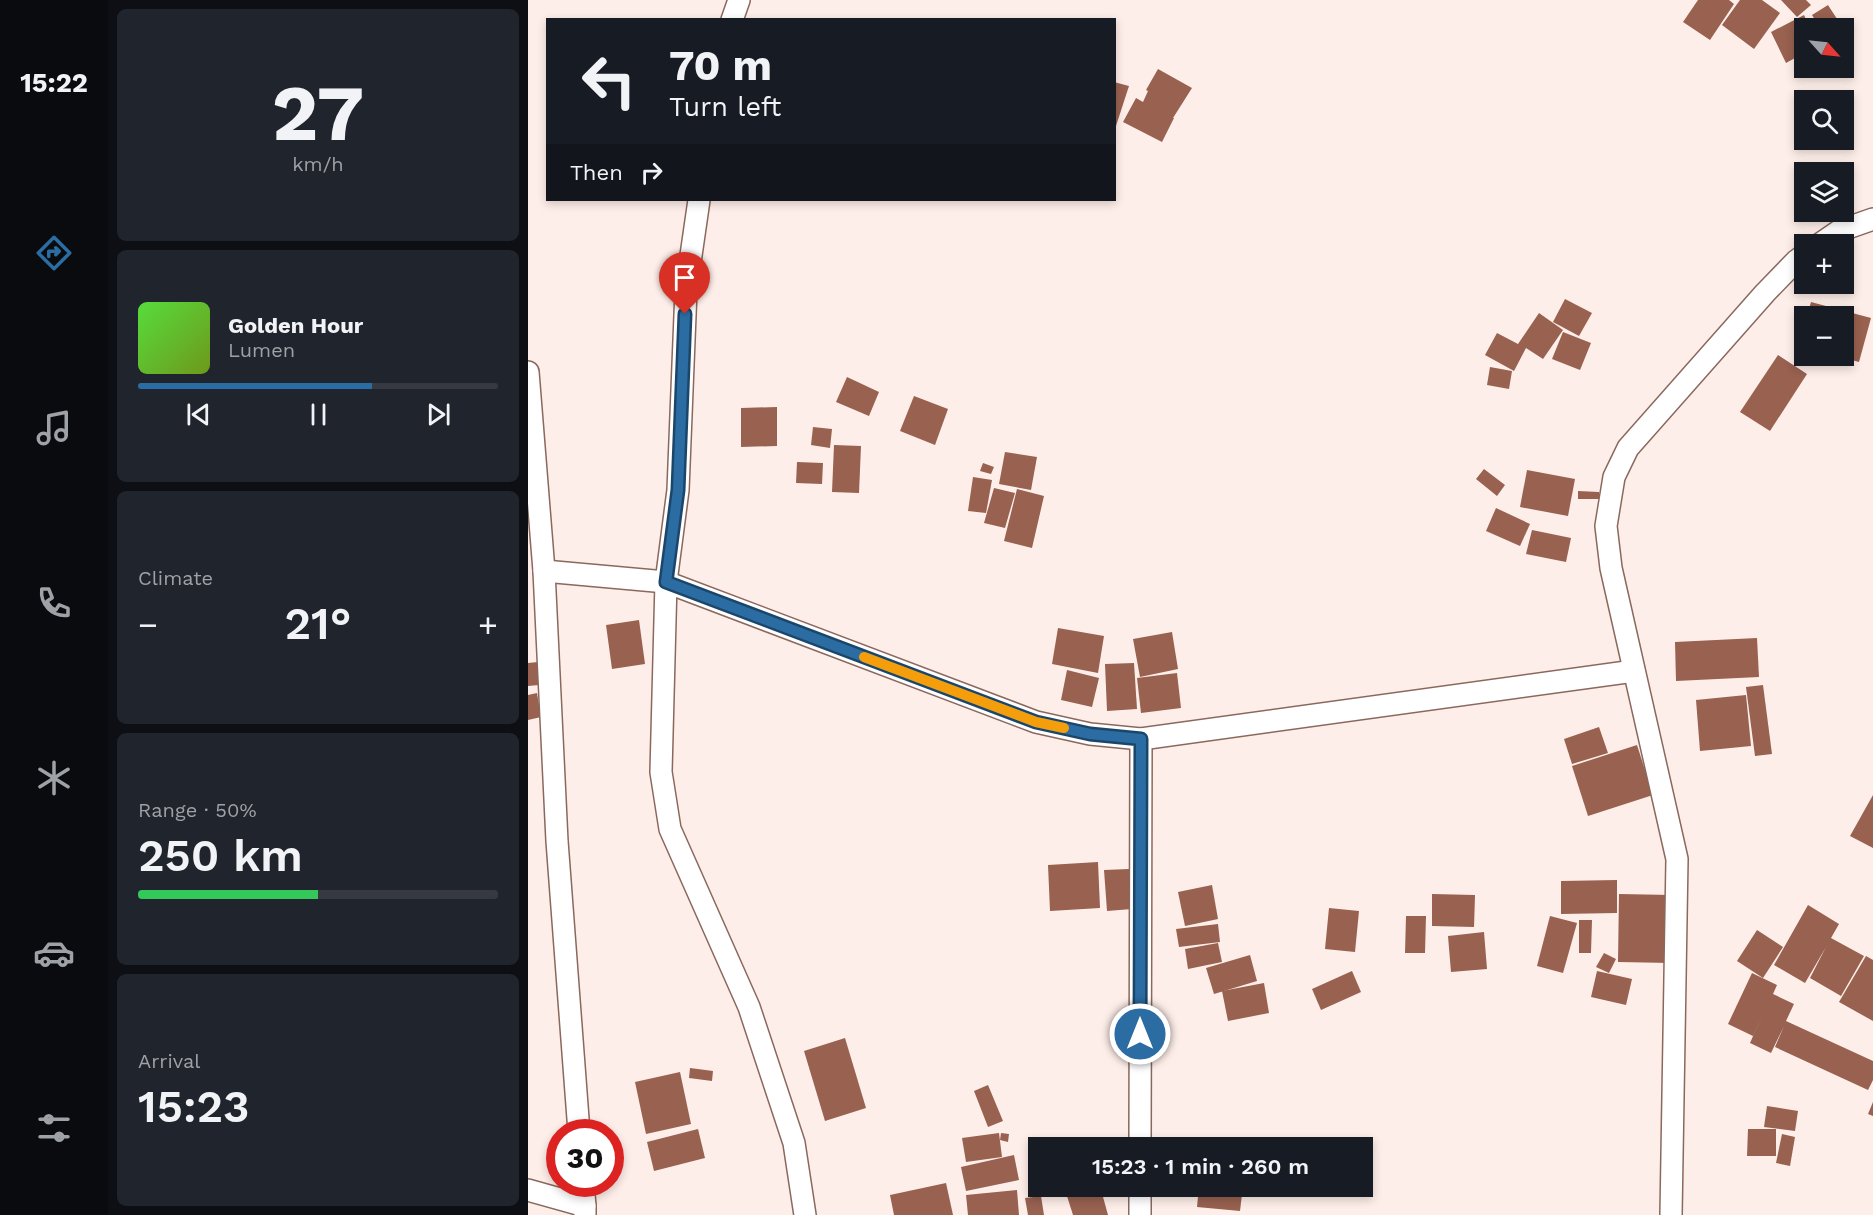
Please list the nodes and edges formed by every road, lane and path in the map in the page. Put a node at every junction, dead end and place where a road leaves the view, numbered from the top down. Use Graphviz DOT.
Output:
graph roads {
  1 [pos="739,0"];
  2 [pos="733,18"];
  3 [pos="699,201"];
  4 [pos="1873,219"];
  5 [pos="1835,234"];
  6 [pos="1794,263"];
  7 [pos="528,372"];
  8 [pos="544,571"];
  9 [pos="666,582"];
  10 [pos="1634,671"];
  11 [pos="1141,739"];
  12 [pos="578,1119"];
  13 [pos="1140,1137"];
  14 [pos="528,1190"];
  15 [pos="1140,1197"];
  16 [pos="585,1210"];
  17 [pos="805,1215"];
  18 [pos="1140,1215"];
  19 [pos="1671,1215"];
  1 -- 2 [label="street"];
  3 -- 9 [label="street"];
  4 -- 5 [label="street"];
  6 -- 10 [label="street"];
  7 -- 8 [label="street"];
  8 -- 9 [label="street"];
  8 -- 12 [label="street"];
  9 -- 11 [label="street"];
  9 -- 17 [label="street"];
  10 -- 11 [label="street"];
  10 -- 19 [label="street"];
  11 -- 13 [label="street"];
  14 -- 16 [label="street"];
  15 -- 18 [label="street"];
}
